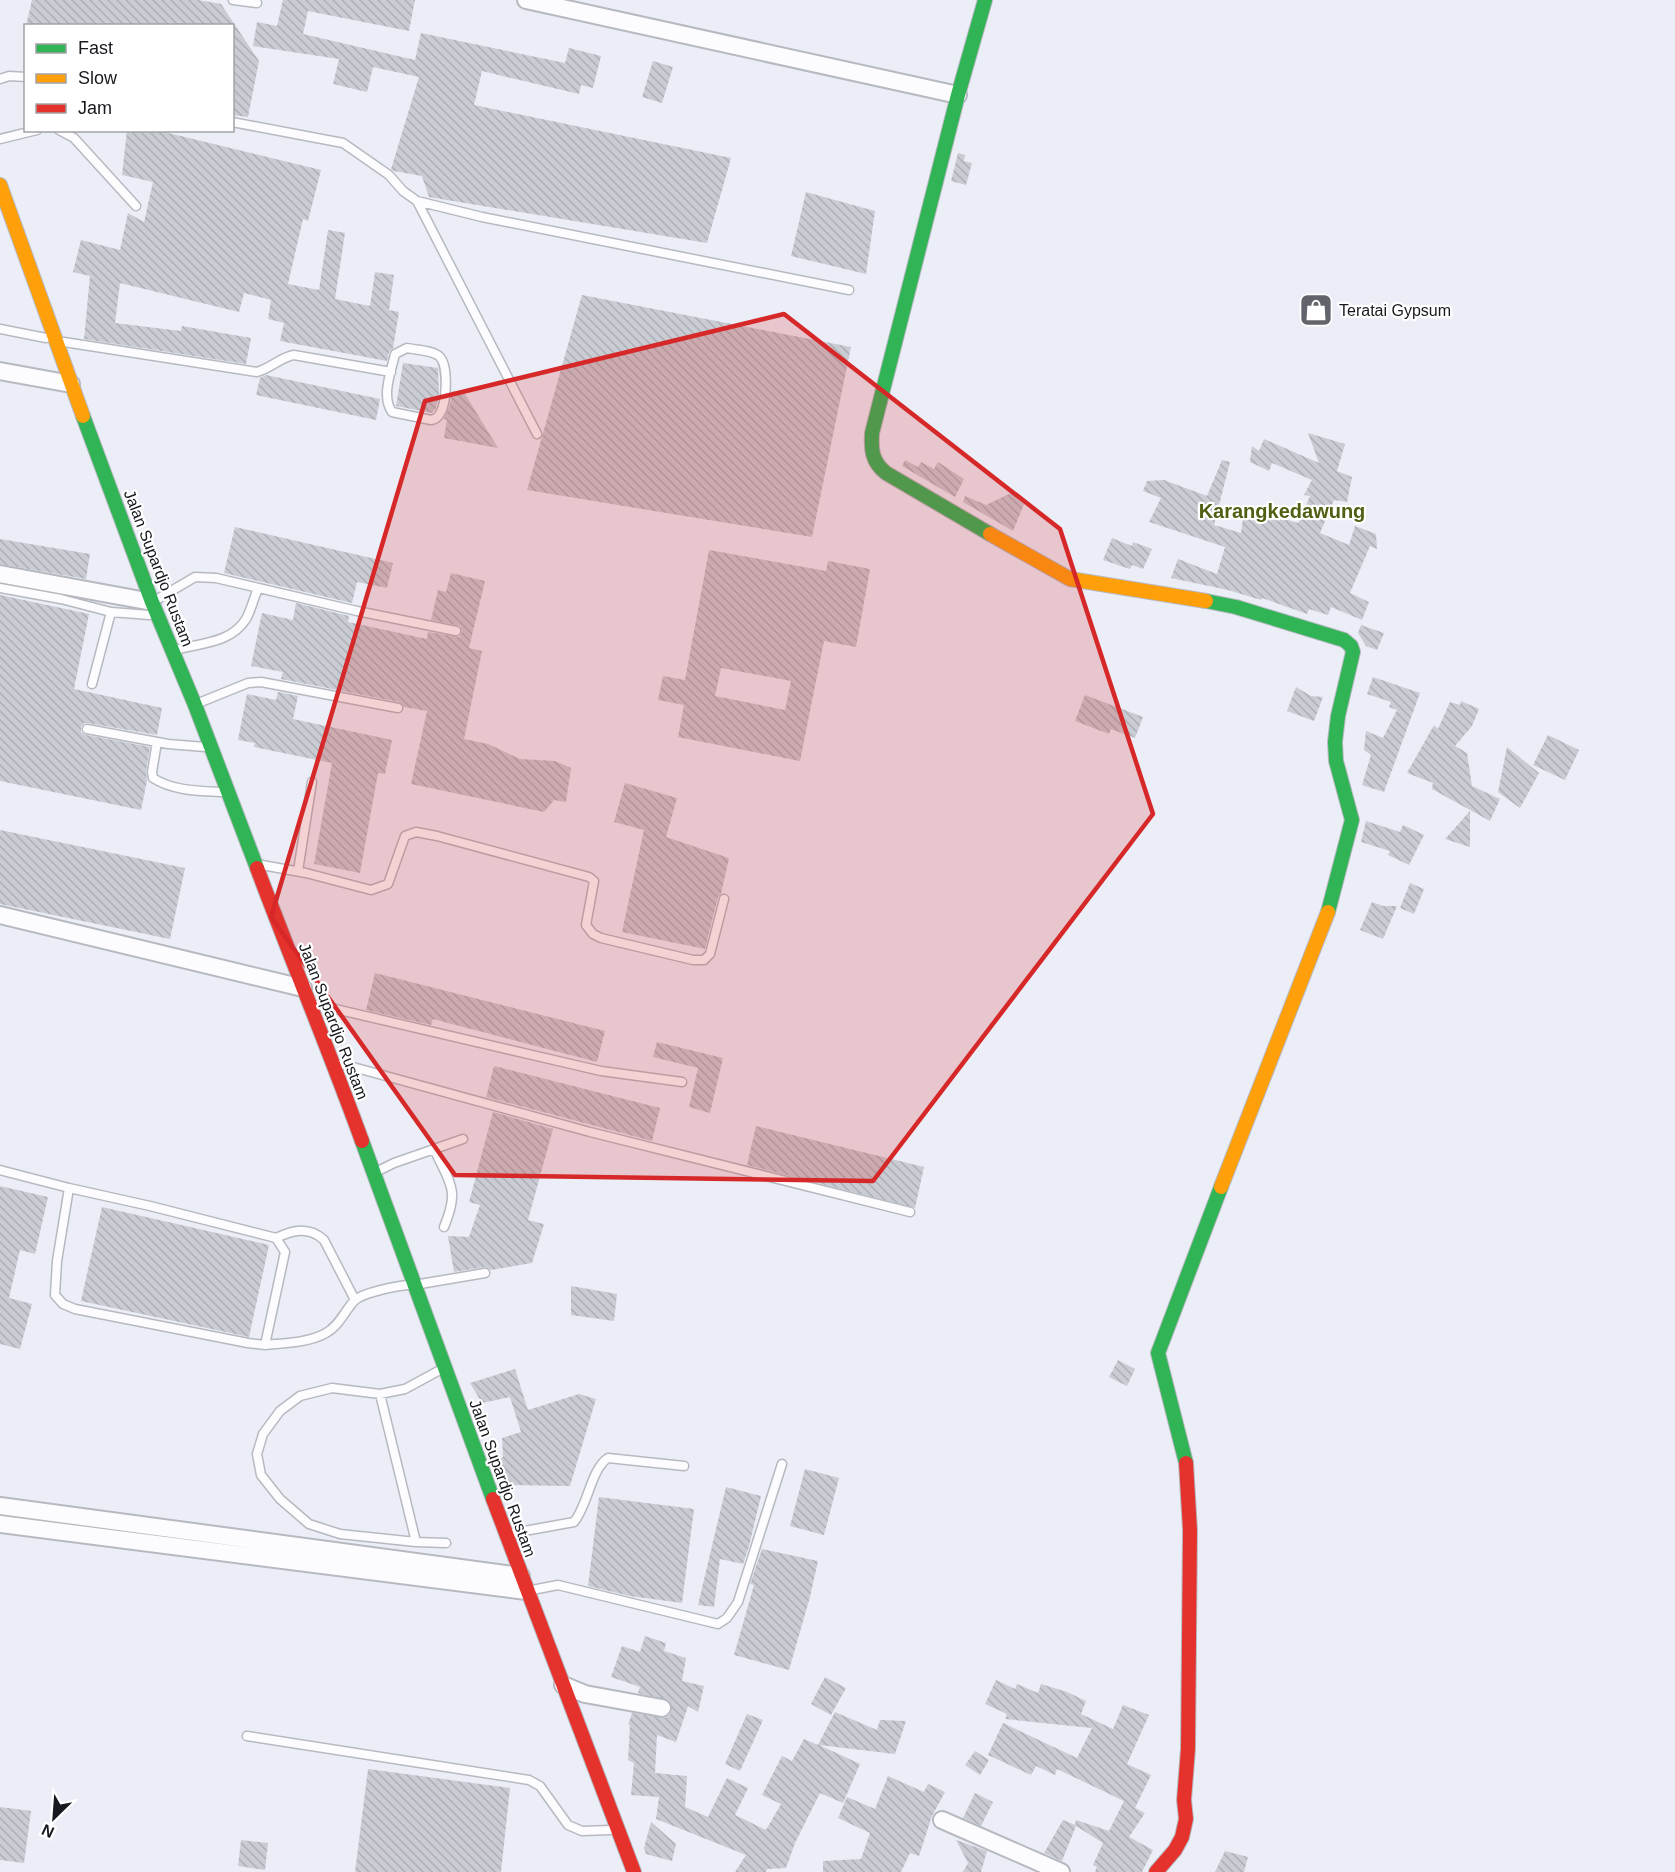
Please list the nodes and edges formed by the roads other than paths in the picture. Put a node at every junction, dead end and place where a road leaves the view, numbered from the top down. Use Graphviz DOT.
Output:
graph roads {
  1 [pos="233,0"];
  2 [pos="526,0"];
  3 [pos="985,0"];
  4 [pos="257,3"];
  5 [pos="24,77"];
  6 [pos="0,79"];
  7 [pos="958,95"];
  8 [pos="234,122"];
  9 [pos="29,132"];
  10 [pos="63,132"];
  11 [pos="0,139"];
  12 [pos="0,185"];
  13 [pos="417,201"];
  14 [pos="136,206"];
  15 [pos="849,290"];
  16 [pos="0,329"];
  17 [pos="56,340"];
  18 [pos="0,371"];
  19 [pos="391,372"];
  20 [pos="71,384"];
  21 [pos="537,434"];
  22 [pos="0,574"];
  23 [pos="0,588"];
  24 [pos="258,588"];
  25 [pos="155,609"];
  26 [pos="111,612"];
  27 [pos="456,631"];
  28 [pos="173,650"];
  29 [pos="92,684"];
  30 [pos="195,705"];
  31 [pos="398,708"];
  32 [pos="87,729"];
  33 [pos="157,742"];
  34 [pos="212,747"];
  35 [pos="312,782"];
  36 [pos="229,792"];
  37 [pos="256,864"];
  38 [pos="298,871"];
  39 [pos="724,899"];
  40 [pos="0,915"];
  41 [pos="306,995"];
  42 [pos="333,1061"];
  43 [pos="682,1082"];
  44 [pos="463,1139"];
  45 [pos="434,1149"];
  46 [pos="0,1170"];
  47 [pos="374,1173"];
  48 [pos="69,1188"];
  49 [pos="910,1212"];
  50 [pos="444,1227"];
  51 [pos="276,1238"];
  52 [pos="485,1273"];
  53 [pos="416,1285"];
  54 [pos="355,1300"];
  55 [pos="265,1345"];
  56 [pos="445,1366"];
  57 [pos="380,1394"];
  58 [pos="782,1464"];
  59 [pos="684,1466"];
  60 [pos="0,1506"];
  61 [pos="0,1524"];
  62 [pos="506,1534"];
  63 [pos="416,1542"];
  64 [pos="446,1543"];
  65 [pos="524,1583"];
  66 [pos="563,1685"];
  67 [pos="662,1708"];
  68 [pos="248,1736"];
  69 [pos="942,1820"];
  70 [pos="618,1830"];
  71 [pos="634,1872"];
  72 [pos="1061,1872"];
  73 [pos="1156,1872"];
  1 -- 4 [label="lane"];
  2 -- 7 [label="street"];
  3 -- 7 [label="main road"];
  5 -- 6 [label="lane"];
  7 -- 73 [label="main road"];
  8 -- 13 [label="lane"];
  9 -- 11 [label="lane"];
  10 -- 14 [label="lane"];
  12 -- 17 [label="main road, Jalan Supardjo Rustam"];
  13 -- 15 [label="lane"];
  13 -- 21 [label="lane"];
  16 -- 17 [label="lane"];
  17 -- 19 [label="lane"];
  17 -- 20 [label="main road, Jalan Supardjo Rustam"];
  18 -- 20 [label="street"];
  19 -- 19 [label="lane"];
  20 -- 25 [label="main road, Jalan Supardjo Rustam"];
  22 -- 25 [label="street"];
  23 -- 26 [label="lane"];
  24 -- 25 [label="lane"];
  24 -- 27 [label="lane"];
  24 -- 28 [label="lane"];
  25 -- 26 [label="lane"];
  25 -- 28 [label="main road, Jalan Supardjo Rustam"];
  26 -- 29 [label="lane"];
  28 -- 30 [label="main road, Jalan Supardjo Rustam"];
  30 -- 31 [label="lane"];
  30 -- 34 [label="main road, Jalan Supardjo Rustam"];
  32 -- 33 [label="lane"];
  33 -- 34 [label="lane"];
  33 -- 36 [label="lane"];
  34 -- 36 [label="main road, Jalan Supardjo Rustam"];
  35 -- 38 [label="lane"];
  36 -- 37 [label="main road, Jalan Supardjo Rustam"];
  37 -- 38 [label="lane"];
  37 -- 41 [label="main road, Jalan Supardjo Rustam"];
  38 -- 39 [label="lane"];
  40 -- 41 [label="street"];
  41 -- 42 [label="main road, Jalan Supardjo Rustam"];
  41 -- 43 [label="lane"];
  42 -- 47 [label="main road, Jalan Supardjo Rustam"];
  42 -- 49 [label="lane"];
  44 -- 45 [label="lane"];
  45 -- 47 [label="lane"];
  45 -- 50 [label="lane"];
  46 -- 48 [label="lane"];
  47 -- 53 [label="main road, Jalan Supardjo Rustam"];
  48 -- 51 [label="lane"];
  48 -- 55 [label="lane"];
  51 -- 54 [label="lane"];
  51 -- 55 [label="lane"];
  52 -- 53 [label="lane"];
  53 -- 54 [label="lane"];
  53 -- 56 [label="main road, Jalan Supardjo Rustam"];
  54 -- 55 [label="lane"];
  56 -- 57 [label="lane"];
  56 -- 62 [label="main road, Jalan Supardjo Rustam"];
  57 -- 63 [label="lane"];
  57 -- 63 [label="lane"];
  58 -- 65 [label="lane"];
  59 -- 62 [label="lane"];
  60 -- 65 [label="street"];
  61 -- 65 [label="street"];
  62 -- 65 [label="main road, Jalan Supardjo Rustam"];
  63 -- 64 [label="lane"];
  65 -- 66 [label="main road, Jalan Supardjo Rustam"];
  66 -- 67 [label="street"];
  66 -- 70 [label="main road, Jalan Supardjo Rustam"];
  68 -- 70 [label="lane"];
  69 -- 72 [label="street"];
  70 -- 71 [label="main road, Jalan Supardjo Rustam"];
}
